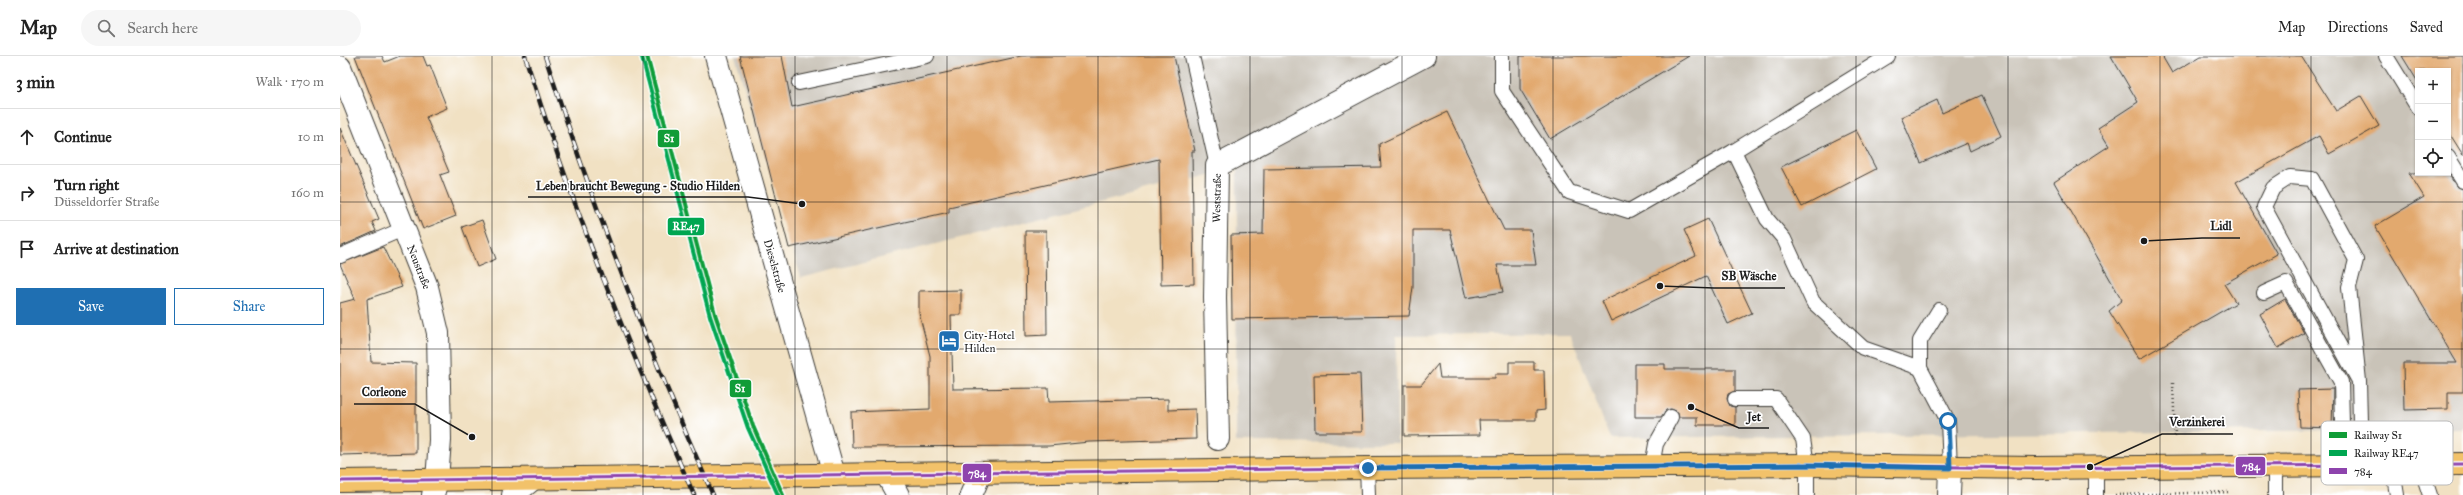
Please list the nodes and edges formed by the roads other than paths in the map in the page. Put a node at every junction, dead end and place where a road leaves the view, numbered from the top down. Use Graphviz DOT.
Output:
graph roads {
  1 [pos="716,56"];
  2 [pos="927,56"];
  3 [pos="1192,56"];
  4 [pos="1424,56"];
  5 [pos="1502,56"];
  6 [pos="1888,56"];
  7 [pos="2386,56"];
  8 [pos="340,67"];
  9 [pos="799,83"];
  10 [pos="2416,104"];
  11 [pos="1734,151"];
  12 [pos="2451,162"];
  13 [pos="1217,166"];
  14 [pos="2463,181"];
  15 [pos="403,229"];
  16 [pos="340,256"];
  17 [pos="2264,293"];
  18 [pos="1939,310"];
  19 [pos="1920,368"];
  20 [pos="2359,381"];
  21 [pos="1735,399"];
  22 [pos="1671,417"];
  23 [pos="2346,421"];
  24 [pos="2356,421"];
  25 [pos="1218,439"];
  26 [pos="2453,464"];
  27 [pos="2463,464"];
  28 [pos="1807,465"];
  29 [pos="2321,465"];
  30 [pos="1652,466"];
  31 [pos="2275,466"];
  32 [pos="1368,468"];
  33 [pos="1950,468"];
  34 [pos="2096,468"];
  35 [pos="980,474"];
  36 [pos="834,475"];
  37 [pos="886,475"];
  38 [pos="533,479"];
  39 [pos="340,481"];
  40 [pos="2395,485"];
  41 [pos="2427,485"];
  42 [pos="438,490"];
  43 [pos="512,495"];
  44 [pos="898,495"];
  45 [pos="971,495"];
  46 [pos="1368,495"];
  47 [pos="1807,495"];
  48 [pos="1949,495"];
  49 [pos="2096,495"];
  50 [pos="2275,495"];
  51 [pos="2397,495"];
  52 [pos="2430,495"];
  1 -- 36 [label="street, Dieselstraße"];
  2 -- 9 [label="lane"];
  3 -- 13 [label="lane"];
  4 -- 13 [label="street, Weststraße"];
  5 -- 11 [label="lane"];
  6 -- 11 [label="lane"];
  7 -- 10 [label="lane"];
  8 -- 15 [label="street, Neustraße"];
  11 -- 19 [label="lane"];
  12 -- 14 [label="lane"];
  13 -- 25 [label="street, Weststraße"];
  15 -- 16 [label="lane"];
  15 -- 42 [label="street, Neustraße"];
  17 -- 23 [label="lane"];
  18 -- 19 [label="lane"];
  19 -- 33 [label="lane"];
  20 -- 20 [label="lane"];
  20 -- 24 [label="lane"];
  21 -- 28 [label="lane"];
  22 -- 30 [label="lane"];
  26 -- 27 [label="main road"];
  28 -- 30 [label="main road"];
  28 -- 33 [label="main road"];
  28 -- 47 [label="lane"];
  29 -- 31 [label="main road"];
  30 -- 32 [label="main road"];
  31 -- 34 [label="main road"];
  31 -- 50 [label="lane"];
  32 -- 35 [label="main road"];
  32 -- 46 [label="lane"];
  33 -- 34 [label="main road"];
  33 -- 48 [label="street"];
  34 -- 49 [label="lane"];
  35 -- 37 [label="main road"];
  35 -- 45 [label="street"];
  36 -- 37 [label="main road"];
  36 -- 38 [label="main road"];
  37 -- 44 [label="street"];
  38 -- 42 [label="main road"];
  38 -- 43 [label="street"];
  39 -- 42 [label="main road"];
  40 -- 51 [label="lane"];
  41 -- 52 [label="lane"];
}
